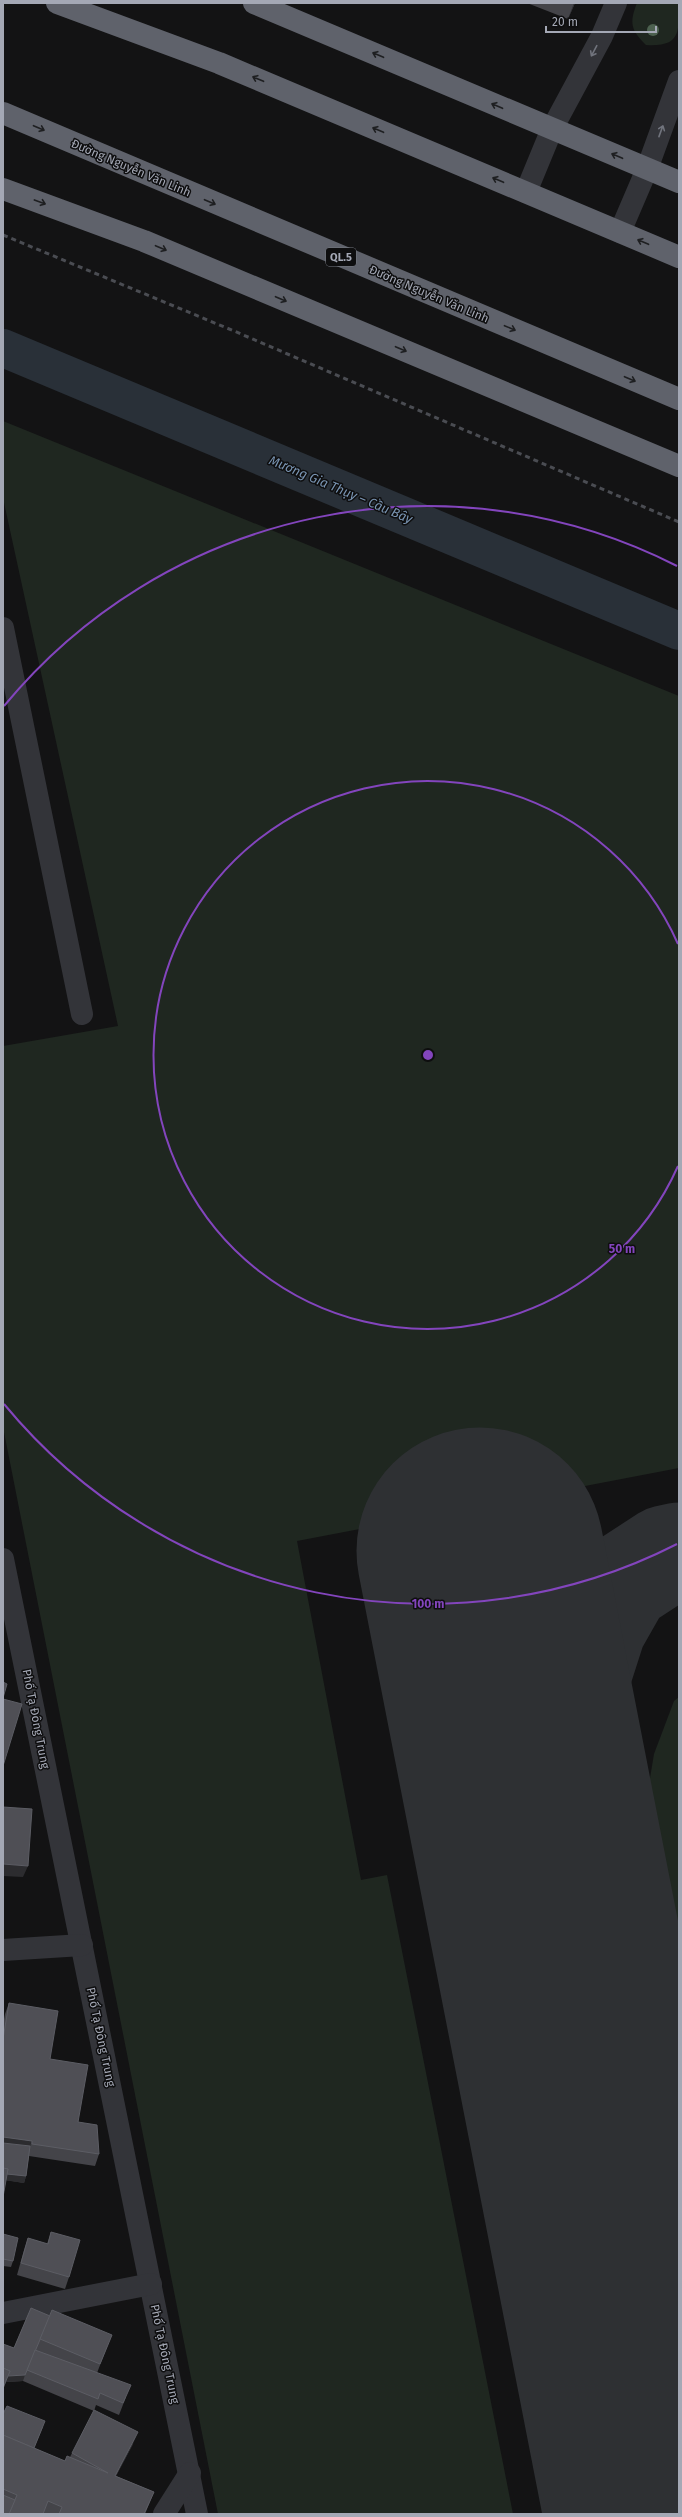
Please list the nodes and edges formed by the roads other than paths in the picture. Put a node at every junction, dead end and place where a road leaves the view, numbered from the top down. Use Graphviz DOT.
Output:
graph roads {
  1 [pos="57,3"];
  2 [pos="254,3"];
  3 [pos="616,3"];
  4 [pos="679,81"];
  5 [pos="3,113"];
  6 [pos="552,129"];
  7 [pos="647,168"];
  8 [pos="679,182"];
  9 [pos="3,189"];
  10 [pos="526,192"];
  11 [pos="620,232"];
  12 [pos="679,257"];
  13 [pos="679,399"];
  14 [pos="679,466"];
  15 [pos="3,628"];
  16 [pos="82,1014"];
  17 [pos="3,1559"];
  18 [pos="82,1945"];
  19 [pos="3,1950"];
  20 [pos="151,2284"];
  21 [pos="3,2312"];
  22 [pos="190,2473"];
  23 [pos="164,2514"];
  24 [pos="198,2514"];
  10 -- 1 [label="highway, one-way"];
  6 -- 2 [label="highway, one-way"];
  3 -- 6 [label="street, one-way"];
  7 -- 4 [label="street, one-way"];
  5 -- 13 [label="highway, Đường Nguyễn Văn Linh / QL.5, one-way"];
  7 -- 6 [label="highway, one-way"];
  6 -- 10 [label="street"];
  7 -- 8 [label="highway"];
  7 -- 11 [label="street"];
  9 -- 14 [label="highway, one-way"];
  10 -- 11 [label="highway"];
  12 -- 11 [label="highway, one-way"];
  15 -- 16 [label="street"];
  17 -- 18 [label="street, Phố Tạ Đông Trung"];
  18 -- 19 [label="street"];
  18 -- 20 [label="street, Phố Tạ Đông Trung"];
  20 -- 21 [label="street"];
  20 -- 22 [label="street, Phố Tạ Đông Trung"];
  22 -- 23 [label="street"];
  22 -- 24 [label="street, Phố Tạ Đông Trung"];
}
